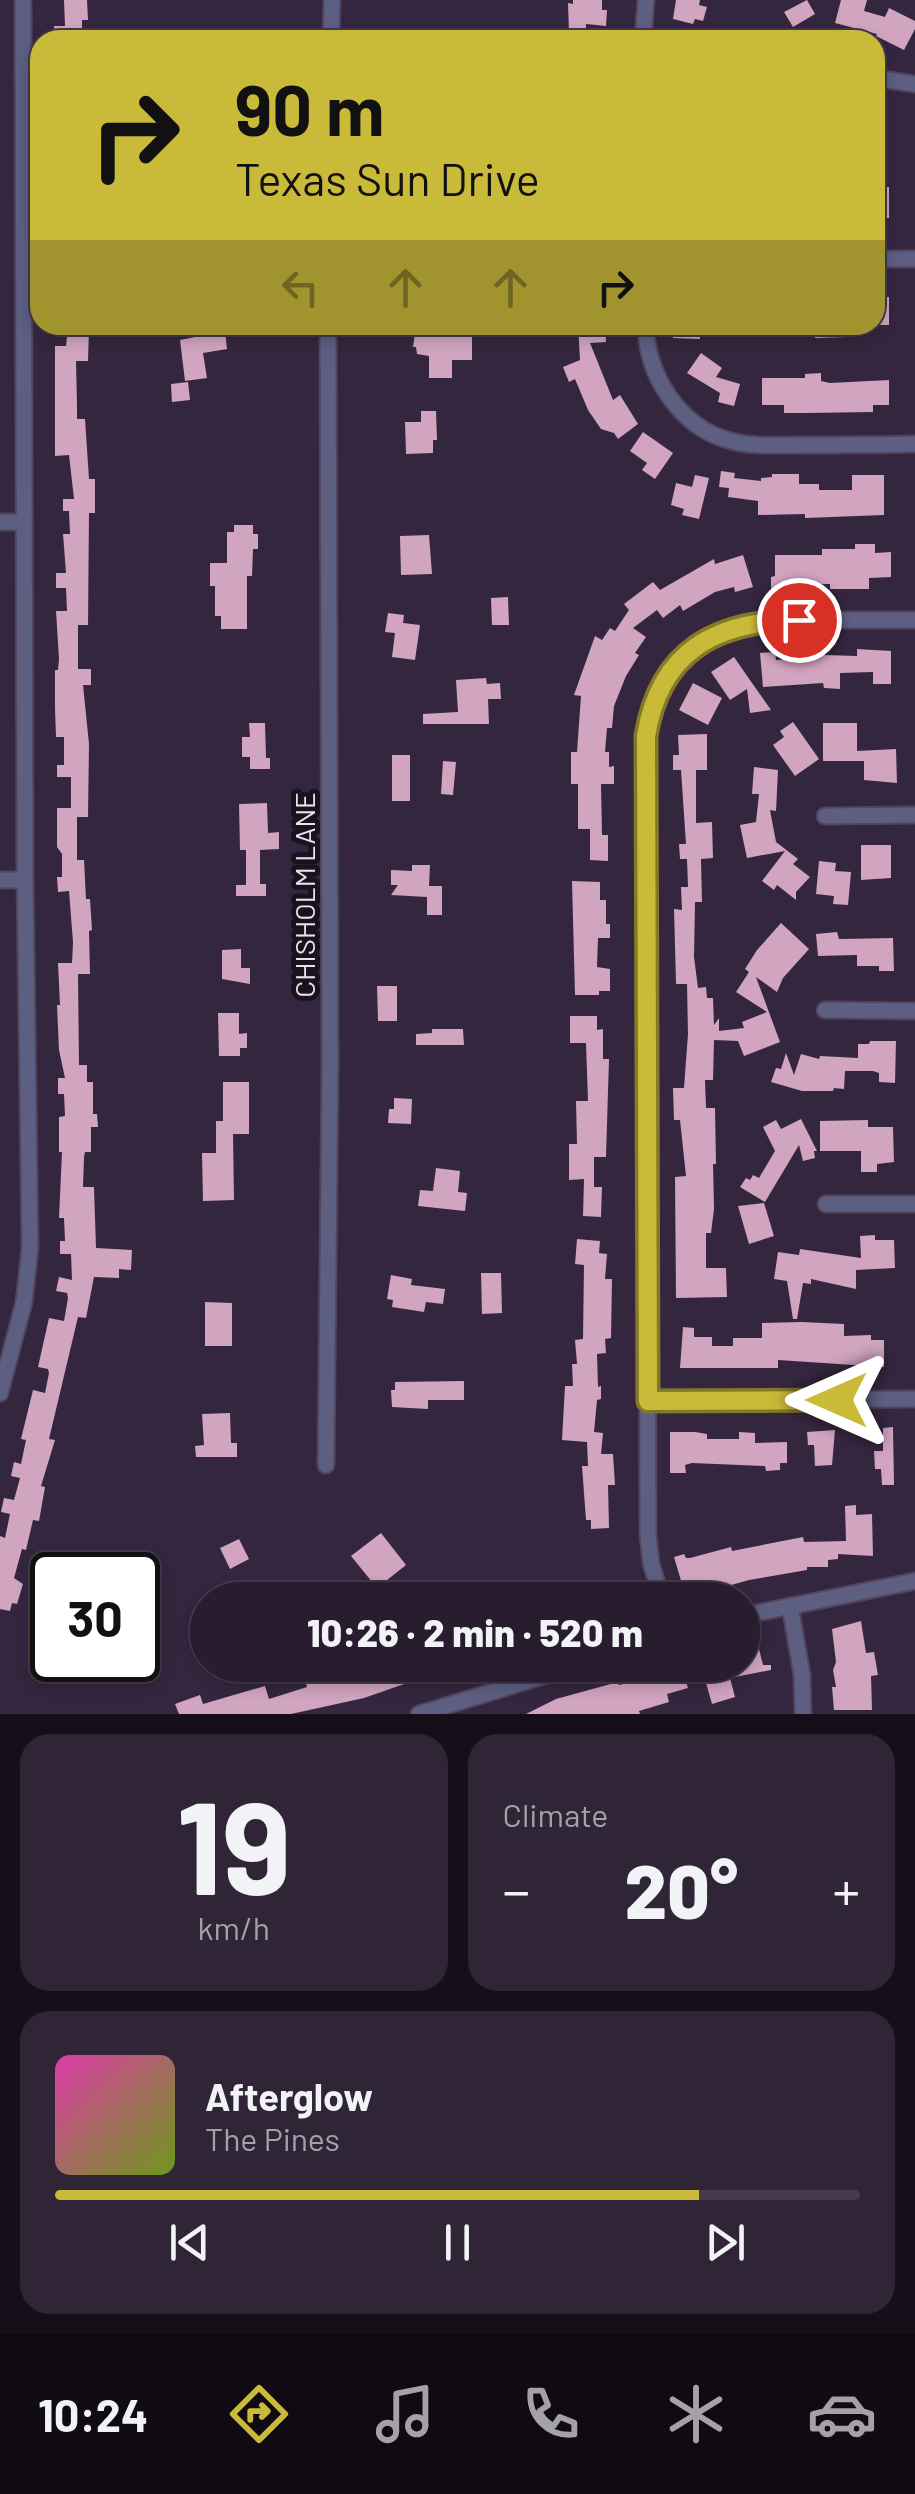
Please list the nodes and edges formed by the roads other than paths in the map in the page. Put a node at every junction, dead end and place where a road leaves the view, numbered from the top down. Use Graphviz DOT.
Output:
graph roads {
  1 [pos="23,0"];
  2 [pos="332,0"];
  3 [pos="646,0"];
  4 [pos="331,30"];
  5 [pos="644,30"];
  6 [pos="885,80"];
  7 [pos="915,84"];
  8 [pos="885,259"];
  9 [pos="915,259"];
  10 [pos="328,335"];
  11 [pos="647,335"];
  12 [pos="915,444"];
  13 [pos="0,522"];
  14 [pos="24,522"];
  15 [pos="915,620"];
  16 [pos="915,815"];
  17 [pos="825,816"];
  18 [pos="0,880"];
  19 [pos="24,880"];
  20 [pos="825,1010"];
  21 [pos="915,1011"];
  22 [pos="826,1204"];
  23 [pos="915,1204"];
  24 [pos="0,1393"];
  25 [pos="915,1399"];
  26 [pos="648,1401"];
  27 [pos="326,1465"];
  28 [pos="915,1581"];
  29 [pos="657,1582"];
  30 [pos="790,1606"];
  31 [pos="760,1612"];
  32 [pos="524,1682"];
  33 [pos="419,1714"];
  34 [pos="803,1714"];
  1 -- 14 [label="street"];
  2 -- 4 [label="street"];
  3 -- 5 [label="street"];
  6 -- 7 [label="street"];
  8 -- 9 [label="street"];
  10 -- 27 [label="street, CHISHOLM LANE"];
  11 -- 12 [label="street"];
  13 -- 14 [label="street"];
  14 -- 19 [label="street"];
  15 -- 26 [label="street"];
  16 -- 17 [label="street"];
  18 -- 19 [label="street"];
  19 -- 24 [label="street"];
  20 -- 21 [label="street"];
  22 -- 23 [label="street"];
  25 -- 26 [label="street"];
  26 -- 29 [label="street"];
  28 -- 30 [label="street"];
  30 -- 31 [label="street"];
  30 -- 34 [label="street"];
  32 -- 33 [label="street"];
}
